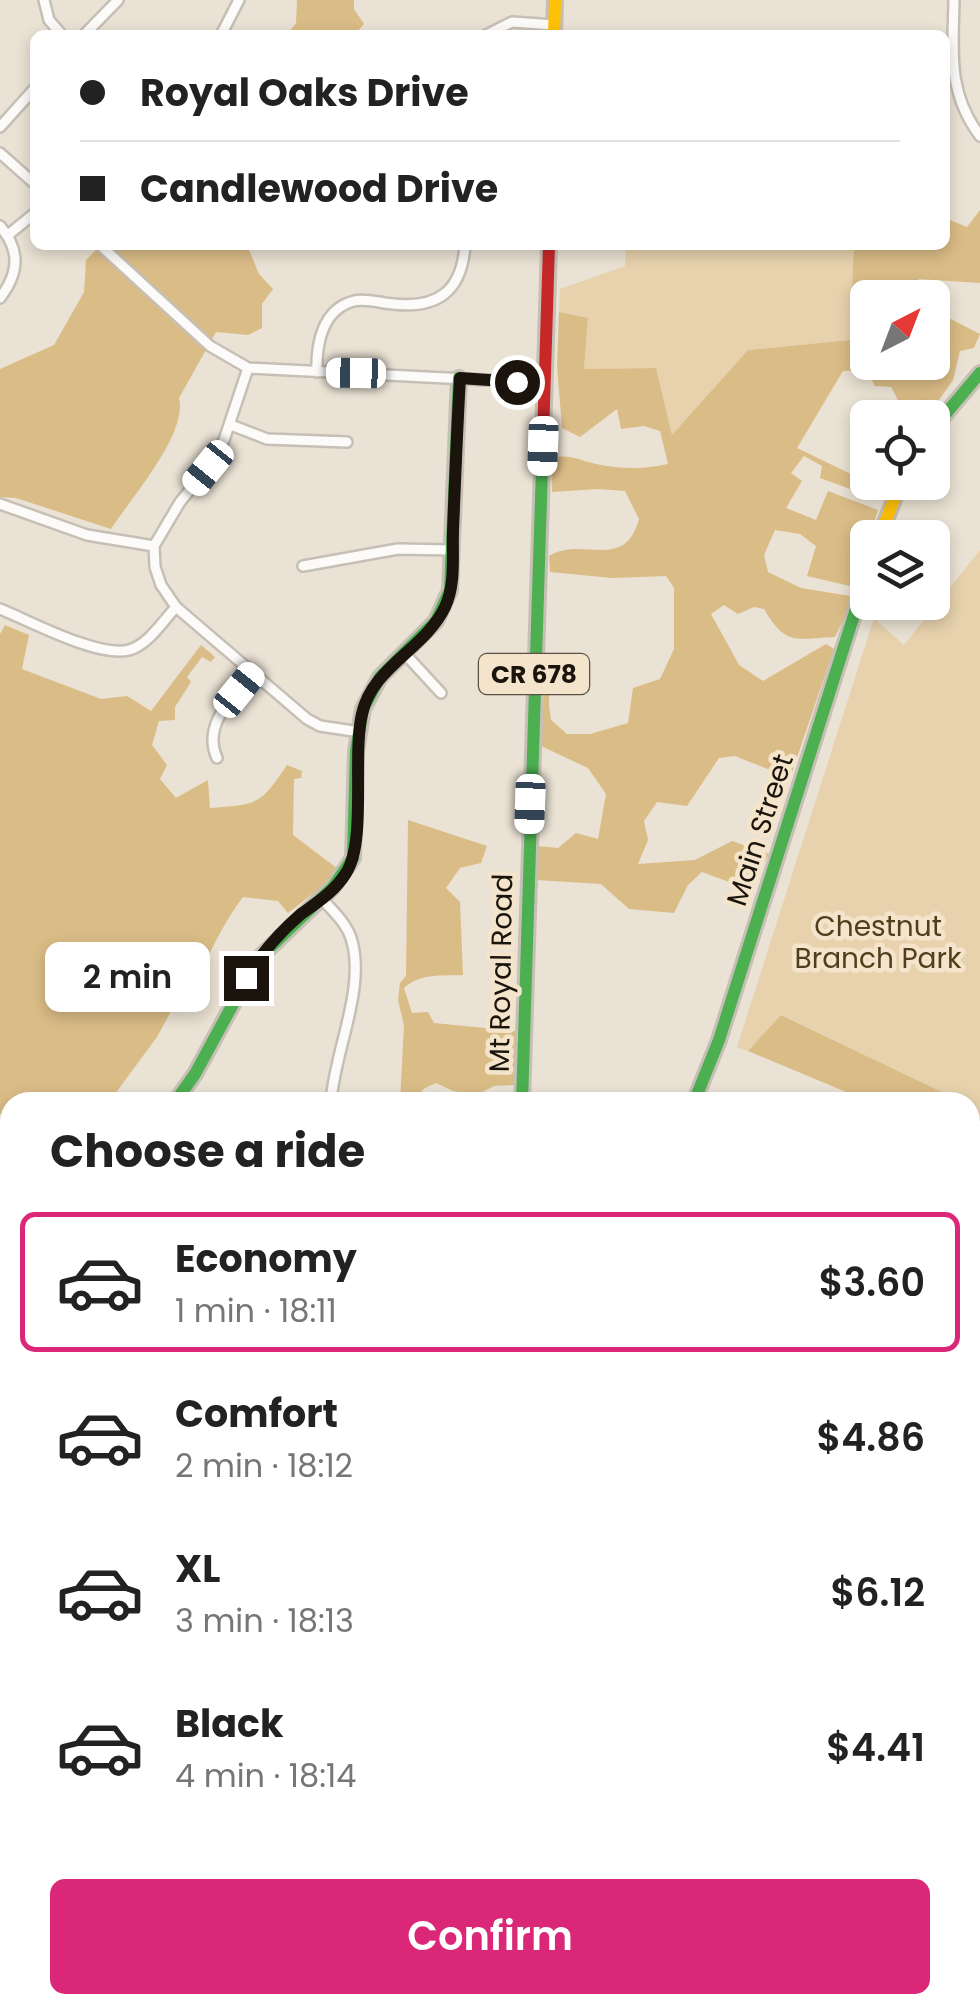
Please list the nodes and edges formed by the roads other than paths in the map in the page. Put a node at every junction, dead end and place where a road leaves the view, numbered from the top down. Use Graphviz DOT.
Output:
graph roads {
  1 [pos="44,0"];
  2 [pos="118,0"];
  3 [pos="239,0"];
  4 [pos="555,0"];
  5 [pos="954,0"];
  6 [pos="58,30"];
  7 [pos="89,30"];
  8 [pos="224,30"];
  9 [pos="496,30"];
  10 [pos="554,30"];
  11 [pos="30,93"];
  12 [pos="0,126"];
  13 [pos="980,136"];
  14 [pos="0,152"];
  15 [pos="30,179"];
  16 [pos="30,217"];
  17 [pos="0,226"];
  18 [pos="8,235"];
  19 [pos="105,250"];
  20 [pos="464,250"];
  21 [pos="549,250"];
  22 [pos="0,298"];
  23 [pos="248,368"];
  24 [pos="317,372"];
  25 [pos="980,373"];
  26 [pos="460,378"];
  27 [pos="546,383"];
  28 [pos="950,409"];
  29 [pos="231,425"];
  30 [pos="348,442"];
  31 [pos="0,504"];
  32 [pos="154,546"];
  33 [pos="452,550"];
  34 [pos="303,566"];
  35 [pos="176,607"];
  36 [pos="0,609"];
  37 [pos="853,620"];
  38 [pos="406,654"];
  39 [pos="252,674"];
  40 [pos="441,693"];
  41 [pos="360,732"];
  42 [pos="217,758"];
  43 [pos="323,900"];
  44 [pos="182,1092"];
  45 [pos="331,1092"];
  46 [pos="522,1092"];
  47 [pos="698,1092"];
  1 -- 6 [label="street"];
  2 -- 7 [label="street"];
  3 -- 8 [label="street"];
  4 -- 10 [label="main road"];
  5 -- 13 [label="street"];
  9 -- 10 [label="street"];
  11 -- 12 [label="street"];
  14 -- 15 [label="street"];
  16 -- 18 [label="street"];
  17 -- 18 [label="street"];
  18 -- 22 [label="street"];
  19 -- 23 [label="street"];
  20 -- 24 [label="street"];
  21 -- 27 [label="main road, Mt Royal Road / CR 678"];
  23 -- 24 [label="street"];
  23 -- 29 [label="street"];
  24 -- 26 [label="street"];
  25 -- 28 [label="main road"];
  26 -- 27 [label="street"];
  26 -- 33 [label="main road"];
  27 -- 46 [label="main road, Mt Royal Road / CR 678"];
  29 -- 30 [label="street"];
  29 -- 32 [label="street"];
  31 -- 32 [label="street"];
  32 -- 35 [label="street"];
  33 -- 34 [label="street"];
  33 -- 38 [label="main road"];
  35 -- 36 [label="street"];
  35 -- 39 [label="street"];
  37 -- 47 [label="main road, Main Street"];
  38 -- 40 [label="street"];
  38 -- 41 [label="main road"];
  39 -- 41 [label="street"];
  39 -- 42 [label="street"];
  41 -- 43 [label="main road"];
  43 -- 44 [label="main road"];
  43 -- 45 [label="street"];
}
